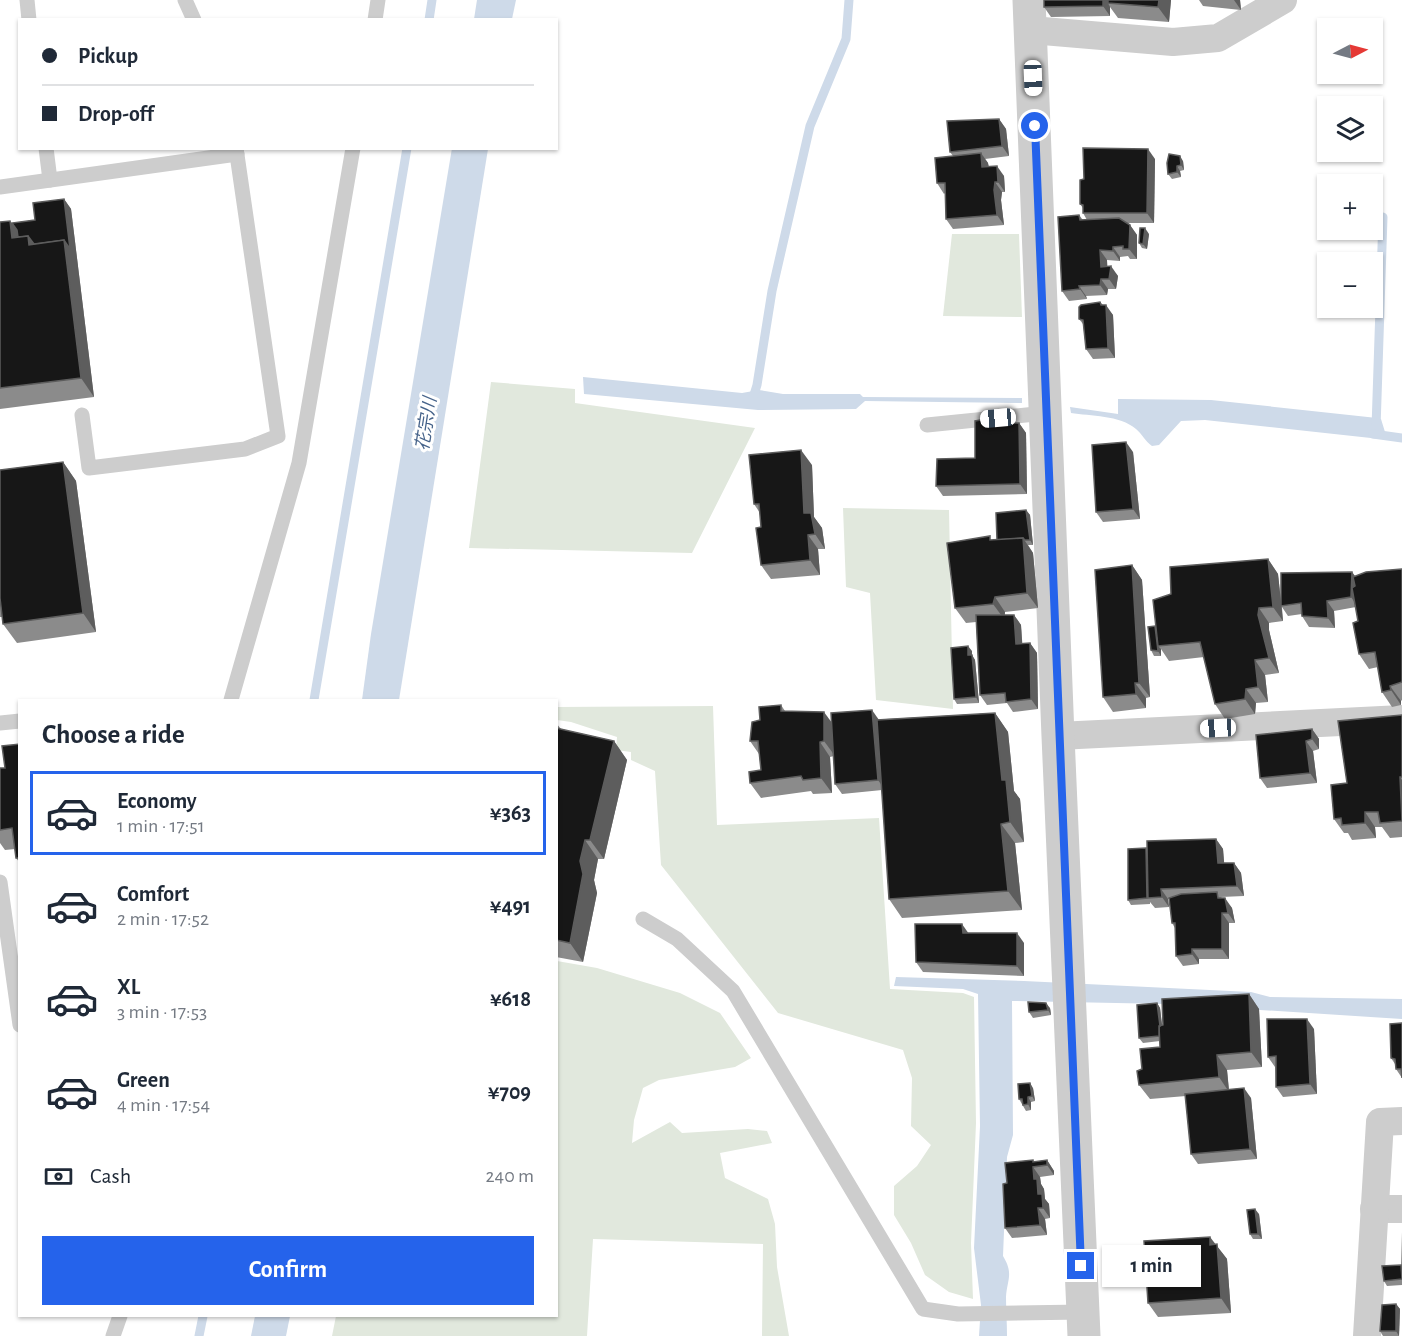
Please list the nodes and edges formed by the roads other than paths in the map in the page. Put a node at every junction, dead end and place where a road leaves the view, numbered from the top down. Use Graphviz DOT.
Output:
graph roads {
  1 [pos="27,0"];
  2 [pos="185,0"];
  3 [pos="378,0"];
  4 [pos="1283,0"];
  5 [pos="1030,15"];
  6 [pos="29,18"];
  7 [pos="193,18"];
  8 [pos="375,18"];
  9 [pos="45,150"];
  10 [pos="353,150"];
  11 [pos="237,151"];
  12 [pos="50,180"];
  13 [pos="0,187"];
  14 [pos="1046,413"];
  15 [pos="82,415"];
  16 [pos="927,425"];
  17 [pos="226,699"];
  18 [pos="1402,719"];
  19 [pos="18,721"];
  20 [pos="0,723"];
  21 [pos="1058,736"];
  22 [pos="0,882"];
  23 [pos="642,919"];
  24 [pos="4,944"];
  25 [pos="18,1015"];
  26 [pos="1402,1121"];
  27 [pos="1388,1209"];
  28 [pos="120,1317"];
  29 [pos="1083,1324"];
  30 [pos="112,1336"];
  31 [pos="1367,1336"];
  1 -- 6 [label="lane"];
  2 -- 7 [label="lane"];
  3 -- 8 [label="lane"];
  4 -- 5 [label="street"];
  5 -- 14 [label="street"];
  9 -- 12 [label="lane"];
  10 -- 17 [label="lane"];
  11 -- 12 [label="lane"];
  11 -- 15 [label="lane"];
  12 -- 13 [label="lane"];
  14 -- 16 [label="lane"];
  14 -- 21 [label="street"];
  18 -- 21 [label="street"];
  19 -- 20 [label="lane"];
  21 -- 29 [label="street"];
  22 -- 24 [label="lane"];
  23 -- 29 [label="lane"];
  24 -- 25 [label="lane"];
  26 -- 27 [label="street"];
  27 -- 31 [label="street"];
  28 -- 30 [label="lane"];
}
